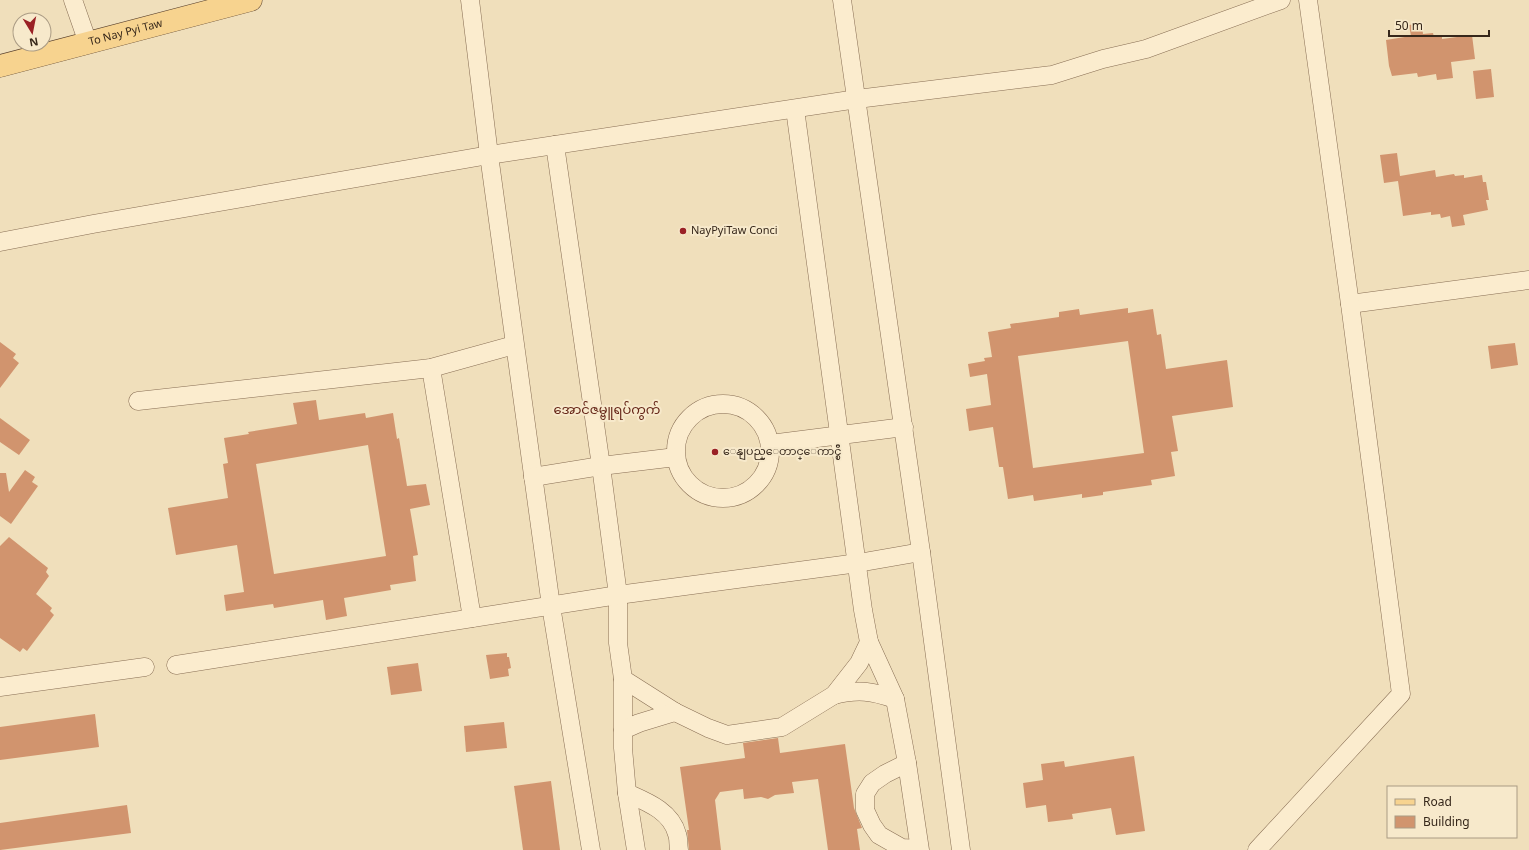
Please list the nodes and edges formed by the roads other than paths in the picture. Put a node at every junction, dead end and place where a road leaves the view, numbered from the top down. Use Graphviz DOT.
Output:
graph roads {
  1 [pos="73,0"];
  2 [pos="251,0"];
  3 [pos="470,0"];
  4 [pos="842,0"];
  5 [pos="1281,0"];
  6 [pos="1308,0"];
  7 [pos="88,43"];
  8 [pos="0,66"];
  9 [pos="857,99"];
  10 [pos="795,109"];
  11 [pos="555,145"];
  12 [pos="489,155"];
  13 [pos="0,242"];
  14 [pos="1529,280"];
  15 [pos="1350,304"];
  16 [pos="514,345"];
  17 [pos="431,368"];
  18 [pos="138,401"];
  19 [pos="904,427"];
  20 [pos="840,436"];
  21 [pos="770,444"];
  22 [pos="676,457"];
  23 [pos="601,466"];
  24 [pos="533,477"];
  25 [pos="921,552"];
  26 [pos="858,563"];
  27 [pos="618,595"];
  28 [pos="551,606"];
  29 [pos="472,618"];
  30 [pos="869,642"];
  31 [pos="176,665"];
  32 [pos="145,667"];
  33 [pos="623,679"];
  34 [pos="0,687"];
  35 [pos="834,695"];
  36 [pos="895,699"];
  37 [pos="675,712"];
  38 [pos="623,730"];
  39 [pos="907,763"];
  40 [pos="627,793"];
  41 [pos="920,849"];
  42 [pos="591,850"];
  43 [pos="636,850"];
  44 [pos="678,850"];
  45 [pos="961,850"];
  46 [pos="1258,850"];
  1 -- 7 [label="street"];
  2 -- 7 [label="main road, To Nay Pyi Taw"];
  3 -- 12 [label="street"];
  4 -- 9 [label="street"];
  5 -- 9 [label="street"];
  6 -- 15 [label="street"];
  7 -- 8 [label="main road, To Nay Pyi Taw"];
  9 -- 10 [label="street"];
  9 -- 19 [label="street"];
  10 -- 11 [label="street"];
  10 -- 20 [label="street"];
  11 -- 12 [label="street"];
  11 -- 23 [label="street"];
  12 -- 13 [label="street"];
  12 -- 16 [label="street"];
  14 -- 15 [label="street"];
  15 -- 46 [label="street"];
  16 -- 17 [label="street"];
  16 -- 24 [label="street"];
  17 -- 18 [label="street"];
  17 -- 29 [label="street"];
  19 -- 20 [label="street"];
  19 -- 25 [label="street"];
  20 -- 21 [label="street"];
  20 -- 26 [label="street"];
  21 -- 22 [label="street"];
  21 -- 22 [label="street"];
  22 -- 23 [label="street"];
  23 -- 24 [label="street"];
  23 -- 27 [label="street"];
  24 -- 28 [label="street"];
  25 -- 26 [label="street"];
  25 -- 45 [label="street"];
  26 -- 27 [label="street"];
  26 -- 30 [label="street"];
  27 -- 28 [label="street"];
  27 -- 33 [label="street"];
  28 -- 29 [label="street"];
  28 -- 42 [label="street"];
  29 -- 31 [label="street"];
  30 -- 35 [label="street"];
  30 -- 36 [label="street"];
  32 -- 34 [label="street"];
  33 -- 37 [label="street"];
  33 -- 38 [label="street"];
  35 -- 36 [label="street"];
  35 -- 37 [label="street"];
  36 -- 39 [label="street"];
  37 -- 38 [label="street"];
  38 -- 40 [label="street"];
  39 -- 41 [label="street"];
  39 -- 41 [label="street"];
  40 -- 43 [label="street"];
  40 -- 44 [label="street"];
}
